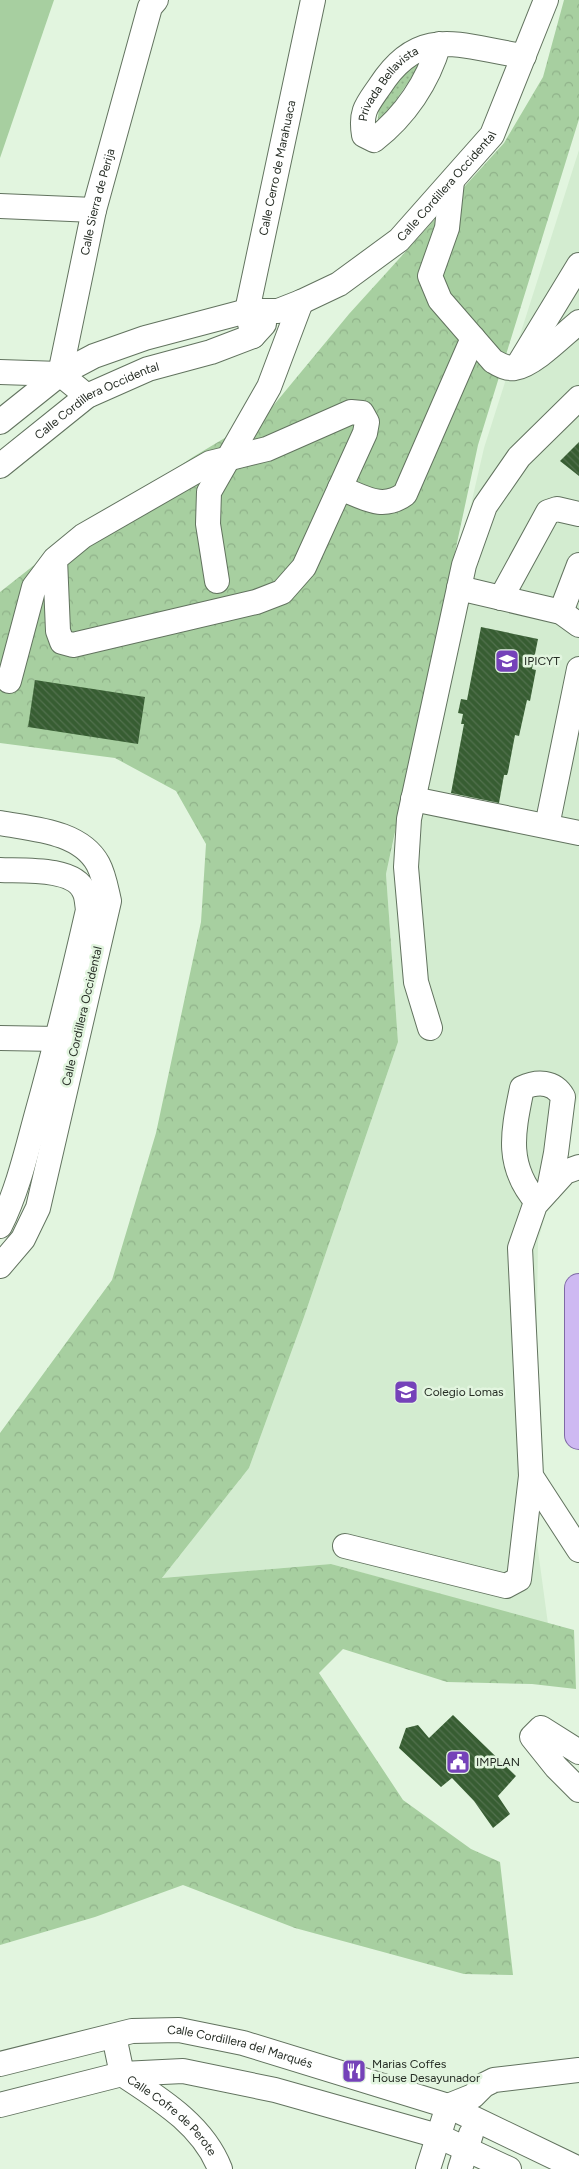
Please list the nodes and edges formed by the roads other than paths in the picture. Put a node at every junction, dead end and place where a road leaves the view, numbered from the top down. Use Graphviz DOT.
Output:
graph roads {
  1 [pos="156,0"];
  2 [pos="313,0"];
  3 [pos="546,0"];
  4 [pos="438,44"];
  5 [pos="524,56"];
  6 [pos="452,181"];
  7 [pos="0,206"];
  8 [pos="94,210"];
  9 [pos="579,265"];
  10 [pos="301,302"];
  11 [pos="247,311"];
  12 [pos="278,311"];
  13 [pos="579,322"];
  14 [pos="252,336"];
  15 [pos="473,338"];
  16 [pos="516,368"];
  17 [pos="0,372"];
  18 [pos="60,374"];
  19 [pos="87,396"];
  20 [pos="579,398"];
  21 [pos="0,422"];
  22 [pos="228,458"];
  23 [pos="0,466"];
  24 [pos="340,488"];
  25 [pos="579,514"];
  26 [pos="55,559"];
  27 [pos="579,565"];
  28 [pos="218,581"];
  29 [pos="459,588"];
  30 [pos="501,598"];
  31 [pos="570,618"];
  32 [pos="579,673"];
  33 [pos="9,681"];
  34 [pos="413,799"];
  35 [pos="0,823"];
  36 [pos="547,826"];
  37 [pos="579,833"];
  38 [pos="0,870"];
  39 [pos="430,1028"];
  40 [pos="0,1038"];
  41 [pos="58,1039"];
  42 [pos="579,1168"];
  43 [pos="38,1208"];
  44 [pos="3,1213"];
  45 [pos="0,1266"];
  46 [pos="579,1288"];
  47 [pos="579,1435"];
  48 [pos="531,1476"];
  49 [pos="345,1546"];
  50 [pos="579,1550"];
  51 [pos="579,1752"];
  52 [pos="579,1790"];
  53 [pos="114,2036"];
  54 [pos="0,2064"];
  55 [pos="579,2070"];
  56 [pos="122,2074"];
  57 [pos="0,2105"];
  58 [pos="448,2106"];
  59 [pos="474,2107"];
  60 [pos="438,2136"];
  61 [pos="463,2159"];
  62 [pos="220,2169"];
  63 [pos="428,2169"];
  64 [pos="509,2169"];
  65 [pos="579,2169"];
  1 -- 8 [label="street, Calle Sierra de Perija"];
  2 -- 11 [label="street, Calle Cerro de Marahuaca"];
  3 -- 5 [label="street, Calle Cordillera Occidental"];
  4 -- 5 [label="street, Privada Bellavista"];
  5 -- 6 [label="street, Calle Cordillera Occidental"];
  6 -- 10 [label="street, Calle Cordillera Occidental"];
  6 -- 15 [label="street"];
  7 -- 8 [label="street"];
  8 -- 18 [label="street, Calle Sierra de Perija"];
  9 -- 16 [label="street"];
  10 -- 12 [label="street, Calle Cordillera Occidental"];
  10 -- 22 [label="street"];
  11 -- 12 [label="street, Calle Cordillera Occidental"];
  11 -- 14 [label="street, Calle Cerro de Marahuaca"];
  11 -- 18 [label="street, Calle Cordillera Occidental"];
  12 -- 14 [label="street, Calle Cordillera Occidental"];
  13 -- 16 [label="street"];
  14 -- 19 [label="street, Calle Cordillera Occidental"];
  15 -- 16 [label="street"];
  15 -- 24 [label="street"];
  17 -- 18 [label="street"];
  18 -- 19 [label="street"];
  18 -- 21 [label="street, Calle Cordillera Occidental"];
  19 -- 23 [label="street, Calle Cordillera Occidental"];
  20 -- 29 [label="street"];
  22 -- 24 [label="street"];
  22 -- 26 [label="street"];
  22 -- 28 [label="street"];
  24 -- 26 [label="street"];
  25 -- 30 [label="street"];
  26 -- 33 [label="street"];
  27 -- 31 [label="street"];
  29 -- 30 [label="street"];
  29 -- 34 [label="street"];
  30 -- 31 [label="street"];
  32 -- 36 [label="street"];
  34 -- 36 [label="street"];
  34 -- 39 [label="street"];
  35 -- 43 [label="street, Calle Cordillera Occidental"];
  36 -- 37 [label="street"];
  38 -- 41 [label="street, Calle Cordillera Occidental"];
  40 -- 41 [label="street"];
  41 -- 44 [label="street, Calle Cordillera Occidental"];
  42 -- 48 [label="street"];
  43 -- 44 [label="street"];
  43 -- 45 [label="street, Calle Cordillera Occidental"];
  46 -- 47 [label="main road"];
  48 -- 49 [label="street"];
  48 -- 50 [label="street"];
  51 -- 52 [label="street"];
  53 -- 54 [label="street, Calle Cordillera del Marqués"];
  53 -- 56 [label="street, Calle Cofre de Perote"];
  53 -- 58 [label="street, Calle Cordillera del Marqués"];
  55 -- 59 [label="street"];
  56 -- 57 [label="street"];
  56 -- 60 [label="street"];
  56 -- 62 [label="street, Calle Cofre de Perote"];
  58 -- 59 [label="street, Calle Cordillera del Marqués"];
  58 -- 60 [label="street"];
  59 -- 61 [label="street"];
  59 -- 65 [label="street, Calle Cordillera del Marqués"];
  60 -- 61 [label="street"];
  60 -- 63 [label="street"];
  61 -- 64 [label="street"];
}
